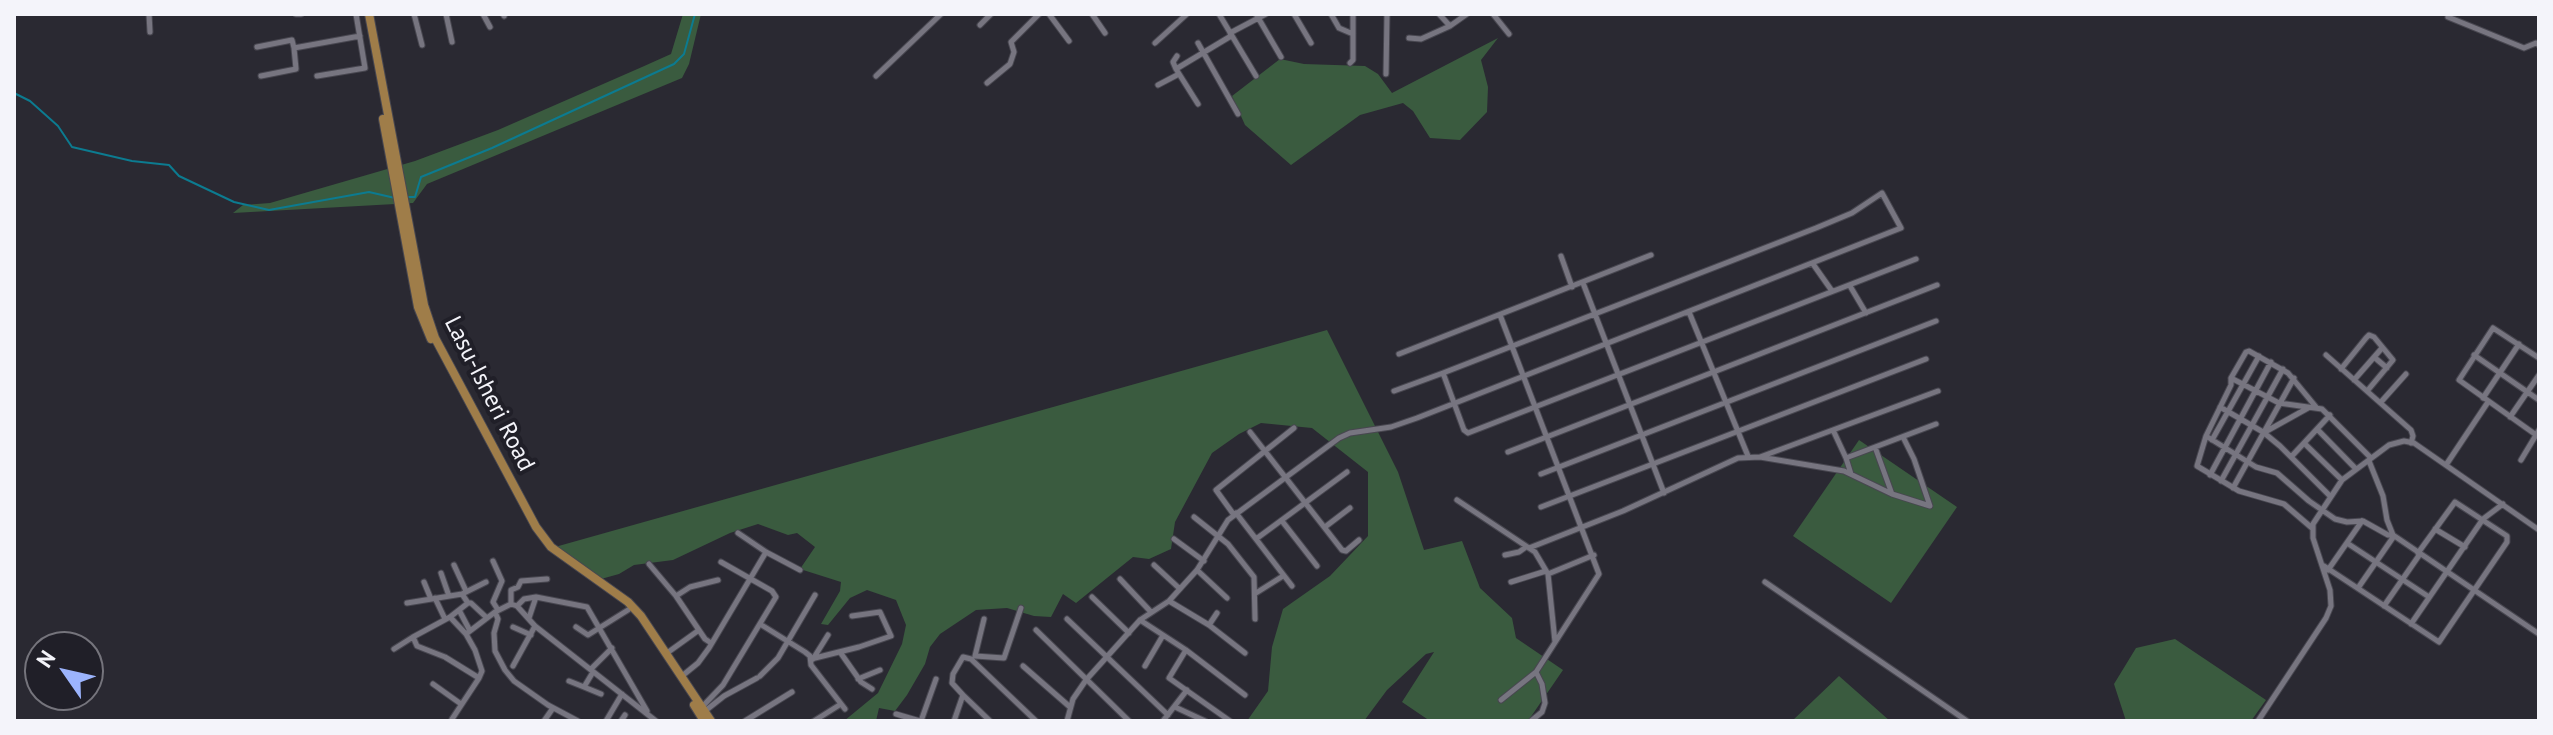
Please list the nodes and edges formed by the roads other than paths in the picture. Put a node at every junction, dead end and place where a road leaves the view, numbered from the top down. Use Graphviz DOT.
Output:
graph roads {
  1 [pos="149,14"];
  2 [pos="356,14"];
  3 [pos="367,14"];
  4 [pos="414,14"];
  5 [pos="446,14"];
  6 [pos="483,14"];
  7 [pos="941,14"];
  8 [pos="991,14"];
  9 [pos="1039,14"];
  10 [pos="1049,14"];
  11 [pos="1092,14"];
  12 [pos="1219,14"];
  13 [pos="1266,14"];
  14 [pos="1294,14"];
  15 [pos="1331,14"];
  16 [pos="1353,14"];
  17 [pos="1387,14"];
  18 [pos="1439,14"];
  19 [pos="1467,14"];
  20 [pos="1493,14"];
  21 [pos="1183,15"];
  22 [pos="1257,16"];
  23 [pos="2448,17"];
  24 [pos="980,25"];
  25 [pos="1450,26"];
  26 [pos="490,27"];
  27 [pos="150,32"];
  28 [pos="1105,33"];
  29 [pos="1230,34"];
  30 [pos="1353,34"];
  31 [pos="1509,34"];
  32 [pos="360,36"];
  33 [pos="1409,38"];
  34 [pos="1069,41"];
  35 [pos="452,42"];
  36 [pos="1155,43"];
  37 [pos="1198,43"];
  38 [pos="1311,43"];
  39 [pos="422,45"];
  40 [pos="2539,45"];
  41 [pos="257,47"];
  42 [pos="294,48"];
  43 [pos="1203,52"];
  44 [pos="1177,56"];
  45 [pos="1281,57"];
  46 [pos="1350,63"];
  47 [pos="1178,71"];
  48 [pos="1386,74"];
  49 [pos="261,76"];
  50 [pos="317,76"];
  51 [pos="876,76"];
  52 [pos="1256,76"];
  53 [pos="987,83"];
  54 [pos="1158,85"];
  55 [pos="1198,104"];
  56 [pos="1238,114"];
  57 [pos="1651,255"];
  58 [pos="1561,256"];
  59 [pos="1916,259"];
  60 [pos="1813,264"];
  61 [pos="1583,283"];
  62 [pos="1937,285"];
  63 [pos="1850,286"];
  64 [pos="1572,287"];
  65 [pos="1832,291"];
  66 [pos="1594,313"];
  67 [pos="1866,313"];
  68 [pos="1500,315"];
  69 [pos="424,316"];
  70 [pos="1936,321"];
  71 [pos="1653,325"];
  72 [pos="1700,341"];
  73 [pos="2519,344"];
  74 [pos="1513,345"];
  75 [pos="1607,345"];
  76 [pos="2383,348"];
  77 [pos="1399,354"];
  78 [pos="2326,355"];
  79 [pos="2474,355"];
  80 [pos="2259,356"];
  81 [pos="2374,357"];
  82 [pos="2539,358"];
  83 [pos="1926,359"];
  84 [pos="2271,362"];
  85 [pos="2387,368"];
  86 [pos="2283,369"];
  87 [pos="2341,369"];
  88 [pos="1712,371"];
  89 [pos="1443,373"];
  90 [pos="2501,373"];
  91 [pos="1618,374"];
  92 [pos="2406,374"];
  93 [pos="2539,375"];
  94 [pos="1525,376"];
  95 [pos="2231,378"];
  96 [pos="2294,378"];
  97 [pos="2354,380"];
  98 [pos="2244,385"];
  99 [pos="2368,390"];
  100 [pos="1394,391"];
  101 [pos="1938,391"];
  102 [pos="2256,391"];
  103 [pos="2528,392"];
  104 [pos="2268,397"];
  105 [pos="2485,400"];
  106 [pos="2539,400"];
  107 [pos="1725,401"];
  108 [pos="2381,402"];
  109 [pos="1455,403"];
  110 [pos="2279,403"];
  111 [pos="1631,405"];
  112 [pos="1536,406"];
  113 [pos="2220,407"];
  114 [pos="2313,407"];
  115 [pos="2228,412"];
  116 [pos="2330,415"];
  117 [pos="2510,417"];
  118 [pos="2240,419"];
  119 [pos="1936,424"];
  120 [pos="2251,426"];
  121 [pos="1294,428"];
  122 [pos="2317,429"];
  123 [pos="1833,430"];
  124 [pos="1735,431"];
  125 [pos="1250,432"];
  126 [pos="2263,432"];
  127 [pos="1642,434"];
  128 [pos="2538,434"];
  129 [pos="1548,437"];
  130 [pos="1903,437"];
  131 [pos="2209,438"];
  132 [pos="2304,443"];
  133 [pos="2411,443"];
  134 [pos="1875,447"];
  135 [pos="2225,448"];
  136 [pos="1265,451"];
  137 [pos="1508,452"];
  138 [pos="2236,454"];
  139 [pos="1748,456"];
  140 [pos="1760,457"];
  141 [pos="2291,457"];
  142 [pos="1846,458"];
  143 [pos="2370,459"];
  144 [pos="2521,460"];
  145 [pos="2248,461"];
  146 [pos="1653,463"];
  147 [pos="2446,465"];
  148 [pos="1559,467"];
  149 [pos="2356,469"];
  150 [pos="1347,472"];
  151 [pos="1541,474"];
  152 [pos="1851,474"];
  153 [pos="2210,475"];
  154 [pos="1285,477"];
  155 [pos="2342,480"];
  156 [pos="2221,481"];
  157 [pos="2233,488"];
  158 [pos="1664,493"];
  159 [pos="1892,494"];
  160 [pos="1571,496"];
  161 [pos="2330,496"];
  162 [pos="1457,500"];
  163 [pos="1306,502"];
  164 [pos="2503,504"];
  165 [pos="1541,507"];
  166 [pos="1350,508"];
  167 [pos="2321,511"];
  168 [pos="1235,514"];
  169 [pos="1194,517"];
  170 [pos="2483,519"];
  171 [pos="1282,521"];
  172 [pos="2363,521"];
  173 [pos="1325,527"];
  174 [pos="1583,527"];
  175 [pos="2312,528"];
  176 [pos="2435,529"];
  177 [pos="2539,530"];
  178 [pos="738,533"];
  179 [pos="1218,535"];
  180 [pos="2394,535"];
  181 [pos="1174,539"];
  182 [pos="1256,539"];
  183 [pos="1359,540"];
  184 [pos="2347,543"];
  185 [pos="2465,547"];
  186 [pos="1527,548"];
  187 [pos="766,552"];
  188 [pos="2419,554"];
  189 [pos="1505,555"];
  190 [pos="1594,555"];
  191 [pos="493,561"];
  192 [pos="1204,561"];
  193 [pos="721,562"];
  194 [pos="2375,562"];
  195 [pos="2322,563"];
  196 [pos="649,564"];
  197 [pos="454,565"];
  198 [pos="1154,565"];
  199 [pos="1317,566"];
  200 [pos="800,570"];
  201 [pos="1197,570"];
  202 [pos="2328,570"];
  203 [pos="1547,572"];
  204 [pos="2446,572"];
  205 [pos="441,573"];
  206 [pos="1283,576"];
  207 [pos="750,578"];
  208 [pos="547,579"];
  209 [pos="1120,579"];
  210 [pos="2402,579"];
  211 [pos="718,580"];
  212 [pos="424,582"];
  213 [pos="486,582"];
  214 [pos="1511,582"];
  215 [pos="1765,582"];
  216 [pos="1292,586"];
  217 [pos="2358,588"];
  218 [pos="1180,589"];
  219 [pos="2474,591"];
  220 [pos="464,593"];
  221 [pos="1256,593"];
  222 [pos="815,595"];
  223 [pos="449,596"];
  224 [pos="676,596"];
  225 [pos="536,597"];
  226 [pos="1092,597"];
  227 [pos="2429,597"];
  228 [pos="433,598"];
  229 [pos="1227,598"];
  230 [pos="1169,601"];
  231 [pos="407,603"];
  232 [pos="468,603"];
  233 [pos="514,605"];
  234 [pos="2384,606"];
  235 [pos="1021,608"];
  236 [pos="459,610"];
  237 [pos="628,610"];
  238 [pos="496,611"];
  239 [pos="1151,612"];
  240 [pos="1217,613"];
  241 [pos="852,616"];
  242 [pos="448,618"];
  243 [pos="487,618"];
  244 [pos="529,619"];
  245 [pos="984,619"];
  246 [pos="1067,619"];
  247 [pos="1255,619"];
  248 [pos="1140,620"];
  249 [pos="760,624"];
  250 [pos="2411,624"];
  251 [pos="1209,625"];
  252 [pos="535,626"];
  253 [pos="513,627"];
  254 [pos="576,627"];
  255 [pos="600,627"];
  256 [pos="699,630"];
  257 [pos="1036,630"];
  258 [pos="468,631"];
  259 [pos="1129,633"];
  260 [pos="2539,634"];
  261 [pos="531,635"];
  262 [pos="828,635"];
  263 [pos="413,637"];
  264 [pos="1162,637"];
  265 [pos="788,641"];
  266 [pos="711,643"];
  267 [pos="1555,643"];
  268 [pos="612,648"];
  269 [pos="394,649"];
  270 [pos="1186,650"];
  271 [pos="840,652"];
  272 [pos="667,653"];
  273 [pos="1245,653"];
  274 [pos="1107,657"];
  275 [pos="973,658"];
  276 [pos="812,659"];
  277 [pos="513,666"];
  278 [pos="1023,666"];
  279 [pos="1145,666"];
  280 [pos="592,670"];
  281 [pos="880,670"];
  282 [pos="1536,672"];
  283 [pos="682,676"];
  284 [pos="479,678"];
  285 [pos="858,679"];
  286 [pos="936,679"];
  287 [pos="1086,680"];
  288 [pos="569,681"];
  289 [pos="433,684"];
  290 [pos="584,687"];
  291 [pos="872,689"];
  292 [pos="1187,690"];
  293 [pos="792,692"];
  294 [pos="601,694"];
  295 [pos="622,694"];
  296 [pos="963,695"];
  297 [pos="1245,695"];
  298 [pos="1501,700"];
  299 [pos="461,704"];
  300 [pos="1070,707"];
  301 [pos="1175,707"];
  302 [pos="553,708"];
  303 [pos="703,709"];
  304 [pos="896,714"];
  305 [pos="649,715"];
  306 [pos="1168,715"];
  307 [pos="1958,715"];
  308 [pos="452,719"];
  309 [pos="544,721"];
  310 [pos="578,721"];
  311 [pos="606,721"];
  312 [pos="656,721"];
  313 [pos="704,721"];
  314 [pos="711,721"];
  315 [pos="745,721"];
  316 [pos="814,721"];
  317 [pos="921,721"];
  318 [pos="954,721"];
  319 [pos="990,721"];
  320 [pos="1036,721"];
  321 [pos="1067,721"];
  322 [pos="1129,721"];
  323 [pos="1163,721"];
  324 [pos="1205,721"];
  325 [pos="1230,721"];
  326 [pos="1531,721"];
  327 [pos="1954,721"];
  328 [pos="1967,721"];
  329 [pos="2258,721"];
  1 -- 27 [label="street"];
  2 -- 32 [label="street"];
  3 -- 69 [label="main road, Lasu-Isheri Road"];
  4 -- 39 [label="street"];
  5 -- 35 [label="street"];
  6 -- 26 [label="street"];
  7 -- 51 [label="street"];
  8 -- 24 [label="street"];
  9 -- 53 [label="street"];
  10 -- 34 [label="street"];
  11 -- 28 [label="street"];
  12 -- 29 [label="street"];
  13 -- 22 [label="street"];
  14 -- 38 [label="street"];
  15 -- 30 [label="street"];
  16 -- 30 [label="street"];
  17 -- 48 [label="street"];
  18 -- 25 [label="street"];
  19 -- 25 [label="street"];
  20 -- 31 [label="street"];
  21 -- 36 [label="street"];
  22 -- 29 [label="street"];
  22 -- 45 [label="street"];
  23 -- 40 [label="street"];
  25 -- 33 [label="street"];
  29 -- 43 [label="street"];
  29 -- 52 [label="street"];
  30 -- 46 [label="street"];
  32 -- 42 [label="street"];
  32 -- 50 [label="street"];
  37 -- 43 [label="street"];
  41 -- 42 [label="street"];
  42 -- 49 [label="street"];
  43 -- 47 [label="street"];
  43 -- 56 [label="street"];
  44 -- 47 [label="street"];
  47 -- 54 [label="street"];
  47 -- 55 [label="street"];
  57 -- 61 [label="street"];
  58 -- 64 [label="street"];
  59 -- 63 [label="street"];
  60 -- 65 [label="street"];
  60 -- 66 [label="street"];
  60 -- 71 [label="street"];
  61 -- 64 [label="street"];
  61 -- 66 [label="street"];
  62 -- 67 [label="street"];
  63 -- 65 [label="street"];
  63 -- 67 [label="street"];
  64 -- 68 [label="street"];
  65 -- 72 [label="street"];
  66 -- 74 [label="street"];
  66 -- 75 [label="street"];
  67 -- 88 [label="street"];
  68 -- 74 [label="street"];
  68 -- 77 [label="street"];
  69 -- 237 [label="main road, Lasu-Isheri Road"];
  69 -- 272 [label="main road, Lasu-Isheri Road"];
  70 -- 107 [label="street"];
  71 -- 72 [label="street"];
  71 -- 75 [label="street"];
  72 -- 88 [label="street"];
  72 -- 91 [label="street"];
  73 -- 79 [label="street"];
  73 -- 82 [label="street"];
  73 -- 90 [label="street"];
  74 -- 89 [label="street"];
  74 -- 94 [label="street"];
  75 -- 91 [label="street"];
  75 -- 94 [label="street"];
  76 -- 81 [label="street"];
  76 -- 85 [label="street"];
  76 -- 87 [label="street"];
  78 -- 87 [label="street"];
  79 -- 90 [label="street"];
  79 -- 105 [label="street"];
  80 -- 84 [label="street"];
  80 -- 95 [label="street"];
  80 -- 98 [label="street"];
  81 -- 85 [label="street"];
  81 -- 97 [label="street"];
  83 -- 124 [label="street"];
  84 -- 86 [label="street"];
  84 -- 102 [label="street"];
  85 -- 99 [label="street"];
  86 -- 96 [label="street"];
  86 -- 104 [label="street"];
  87 -- 97 [label="street"];
  88 -- 107 [label="street"];
  88 -- 111 [label="street"];
  89 -- 100 [label="street"];
  89 -- 109 [label="street"];
  90 -- 103 [label="street"];
  90 -- 105 [label="street"];
  91 -- 111 [label="street"];
  91 -- 112 [label="street"];
  92 -- 108 [label="street"];
  93 -- 103 [label="street"];
  94 -- 109 [label="street"];
  94 -- 112 [label="street"];
  95 -- 98 [label="street"];
  95 -- 113 [label="street"];
  96 -- 110 [label="street"];
  96 -- 114 [label="street"];
  97 -- 99 [label="street"];
  98 -- 102 [label="street"];
  98 -- 115 [label="street"];
  99 -- 108 [label="street"];
  101 -- 123 [label="street"];
  102 -- 104 [label="street"];
  102 -- 118 [label="street"];
  103 -- 106 [label="street"];
  103 -- 117 [label="street"];
  104 -- 110 [label="street"];
  104 -- 120 [label="street"];
  105 -- 117 [label="street"];
  105 -- 147 [label="street"];
  107 -- 124 [label="street"];
  107 -- 127 [label="street"];
  108 -- 133 [label="street"];
  109 -- 112 [label="street"];
  109 -- 154 [label="street"];
  110 -- 114 [label="street"];
  110 -- 126 [label="street"];
  111 -- 127 [label="street"];
  111 -- 129 [label="street"];
  112 -- 129 [label="street"];
  113 -- 115 [label="street"];
  113 -- 131 [label="street"];
  114 -- 116 [label="street"];
  114 -- 126 [label="street"];
  115 -- 118 [label="street"];
  115 -- 131 [label="street"];
  116 -- 122 [label="street"];
  116 -- 143 [label="street"];
  117 -- 128 [label="street"];
  118 -- 120 [label="street"];
  118 -- 135 [label="street"];
  119 -- 130 [label="street"];
  120 -- 126 [label="street"];
  120 -- 138 [label="street"];
  121 -- 136 [label="street"];
  122 -- 132 [label="street"];
  122 -- 149 [label="street"];
  123 -- 140 [label="street"];
  123 -- 142 [label="street"];
  124 -- 139 [label="street"];
  124 -- 146 [label="street"];
  125 -- 136 [label="street"];
  126 -- 141 [label="street"];
  126 -- 145 [label="street"];
  127 -- 146 [label="street"];
  127 -- 148 [label="street"];
  128 -- 144 [label="street"];
  129 -- 137 [label="street"];
  129 -- 148 [label="street"];
  130 -- 134 [label="street"];
  130 -- 159 [label="street"];
  131 -- 135 [label="street"];
  131 -- 153 [label="street"];
  132 -- 141 [label="street"];
  132 -- 155 [label="street"];
  133 -- 143 [label="street"];
  133 -- 147 [label="street"];
  134 -- 142 [label="street"];
  134 -- 159 [label="street"];
  135 -- 138 [label="street"];
  135 -- 153 [label="street"];
  136 -- 154 [label="street"];
  136 -- 168 [label="street"];
  138 -- 145 [label="street"];
  138 -- 156 [label="street"];
  139 -- 140 [label="street"];
  139 -- 158 [label="street"];
  140 -- 152 [label="street"];
  141 -- 161 [label="street"];
  142 -- 152 [label="street"];
  143 -- 149 [label="street"];
  143 -- 180 [label="street"];
  145 -- 157 [label="street"];
  145 -- 167 [label="street"];
  146 -- 158 [label="street"];
  146 -- 160 [label="street"];
  147 -- 164 [label="street"];
  148 -- 151 [label="street"];
  148 -- 160 [label="street"];
  149 -- 155 [label="street"];
  150 -- 163 [label="street"];
  152 -- 159 [label="street"];
  153 -- 156 [label="street"];
  154 -- 163 [label="street"];
  154 -- 168 [label="street"];
  155 -- 161 [label="street"];
  156 -- 157 [label="street"];
  157 -- 175 [label="street"];
  158 -- 174 [label="street"];
  160 -- 165 [label="street"];
  160 -- 174 [label="street"];
  161 -- 167 [label="street"];
  162 -- 186 [label="street"];
  163 -- 171 [label="street"];
  163 -- 173 [label="street"];
  164 -- 170 [label="street"];
  164 -- 177 [label="street"];
  166 -- 173 [label="street"];
  167 -- 172 [label="street"];
  167 -- 175 [label="street"];
  168 -- 179 [label="street"];
  168 -- 182 [label="street"];
  169 -- 179 [label="street"];
  170 -- 176 [label="street"];
  170 -- 185 [label="street"];
  170 -- 219 [label="street"];
  171 -- 182 [label="street"];
  171 -- 199 [label="street"];
  172 -- 180 [label="street"];
  172 -- 184 [label="street"];
  173 -- 183 [label="street"];
  174 -- 186 [label="street"];
  174 -- 190 [label="street"];
  175 -- 195 [label="street"];
  176 -- 185 [label="street"];
  176 -- 188 [label="street"];
  178 -- 187 [label="street"];
  179 -- 192 [label="street"];
  179 -- 221 [label="street"];
  180 -- 188 [label="street"];
  180 -- 194 [label="street"];
  181 -- 192 [label="street"];
  182 -- 206 [label="street"];
  184 -- 194 [label="street"];
  184 -- 202 [label="street"];
  185 -- 204 [label="street"];
  186 -- 189 [label="street"];
  186 -- 203 [label="street"];
  187 -- 200 [label="street"];
  187 -- 207 [label="street"];
  188 -- 204 [label="street"];
  188 -- 210 [label="street"];
  190 -- 203 [label="street"];
  190 -- 267 [label="street"];
  191 -- 238 [label="street"];
  192 -- 201 [label="street"];
  193 -- 207 [label="street"];
  194 -- 210 [label="street"];
  194 -- 217 [label="street"];
  195 -- 202 [label="street"];
  195 -- 329 [label="street"];
  196 -- 224 [label="street"];
  197 -- 220 [label="street"];
  198 -- 218 [label="street"];
  201 -- 218 [label="street"];
  201 -- 229 [label="street"];
  202 -- 217 [label="street"];
  203 -- 214 [label="street"];
  203 -- 267 [label="street"];
  204 -- 219 [label="street"];
  204 -- 227 [label="street"];
  205 -- 223 [label="street"];
  206 -- 216 [label="street"];
  206 -- 221 [label="street"];
  207 -- 249 [label="street"];
  207 -- 266 [label="street"];
  208 -- 233 [label="street"];
  209 -- 239 [label="street"];
  210 -- 227 [label="street"];
  210 -- 234 [label="street"];
  211 -- 224 [label="street"];
  212 -- 228 [label="street"];
  213 -- 220 [label="street"];
  215 -- 307 [label="street"];
  217 -- 234 [label="street"];
  218 -- 230 [label="street"];
  219 -- 250 [label="street"];
  219 -- 260 [label="street"];
  220 -- 223 [label="street"];
  220 -- 232 [label="street"];
  221 -- 247 [label="street"];
  222 -- 265 [label="street"];
  223 -- 228 [label="street"];
  224 -- 256 [label="street"];
  225 -- 233 [label="street"];
  225 -- 244 [label="street"];
  225 -- 255 [label="street"];
  226 -- 259 [label="street"];
  227 -- 250 [label="street"];
  228 -- 231 [label="street"];
  228 -- 242 [label="street"];
  230 -- 239 [label="street"];
  230 -- 251 [label="street"];
  232 -- 236 [label="street"];
  232 -- 243 [label="street"];
  233 -- 238 [label="street"];
  233 -- 244 [label="street"];
  234 -- 250 [label="street"];
  235 -- 275 [label="street"];
  236 -- 242 [label="street"];
  236 -- 258 [label="street"];
  237 -- 255 [label="street"];
  237 -- 313 [label="main road, Lasu-Isheri Road"];
  238 -- 243 [label="street"];
  238 -- 302 [label="street"];
  239 -- 248 [label="street"];
  240 -- 251 [label="street"];
  241 -- 271 [label="street"];
  242 -- 258 [label="street"];
  242 -- 263 [label="street"];
  243 -- 258 [label="street"];
  244 -- 252 [label="street"];
  245 -- 275 [label="street"];
  246 -- 274 [label="street"];
  248 -- 259 [label="street"];
  248 -- 264 [label="street"];
  249 -- 265 [label="street"];
  249 -- 303 [label="street"];
  251 -- 273 [label="street"];
  252 -- 261 [label="street"];
  252 -- 280 [label="street"];
  253 -- 261 [label="street"];
  254 -- 255 [label="street"];
  255 -- 268 [label="street"];
  256 -- 266 [label="street"];
  256 -- 272 [label="street"];
  257 -- 287 [label="street"];
  258 -- 284 [label="street"];
  259 -- 274 [label="street"];
  261 -- 277 [label="street"];
  262 -- 276 [label="street"];
  263 -- 269 [label="street"];
  263 -- 284 [label="street"];
  264 -- 270 [label="street"];
  264 -- 279 [label="street"];
  265 -- 276 [label="street"];
  265 -- 303 [label="street"];
  266 -- 283 [label="street"];
  267 -- 282 [label="street"];
  268 -- 280 [label="street"];
  268 -- 305 [label="street"];
  270 -- 292 [label="street"];
  270 -- 297 [label="street"];
  271 -- 276 [label="street"];
  271 -- 285 [label="street"];
  272 -- 283 [label="main road, Lasu-Isheri Road"];
  274 -- 287 [label="street"];
  274 -- 306 [label="street"];
  275 -- 296 [label="street"];
  275 -- 320 [label="street"];
  276 -- 316 [label="street"];
  278 -- 300 [label="street"];
  280 -- 290 [label="street"];
  280 -- 295 [label="street"];
  281 -- 285 [label="street"];
  282 -- 298 [label="street"];
  282 -- 326 [label="street"];
  283 -- 303 [label="main road, Lasu-Isheri Road"];
  284 -- 299 [label="street"];
  285 -- 291 [label="street"];
  286 -- 317 [label="street"];
  287 -- 300 [label="street"];
  287 -- 322 [label="street"];
  288 -- 290 [label="street"];
  289 -- 299 [label="street"];
  290 -- 294 [label="street"];
  292 -- 301 [label="street"];
  292 -- 325 [label="street"];
  293 -- 315 [label="street"];
  295 -- 305 [label="street"];
  295 -- 311 [label="street"];
  296 -- 318 [label="street"];
  296 -- 319 [label="street"];
  299 -- 308 [label="street"];
  300 -- 321 [label="street"];
  301 -- 306 [label="street"];
  301 -- 324 [label="street"];
  302 -- 309 [label="street"];
  302 -- 310 [label="street"];
  303 -- 314 [label="main road, Lasu-Isheri Road"];
  304 -- 317 [label="street"];
  305 -- 312 [label="street"];
  306 -- 323 [label="street"];
  307 -- 327 [label="street"];
  307 -- 328 [label="street"];
}
